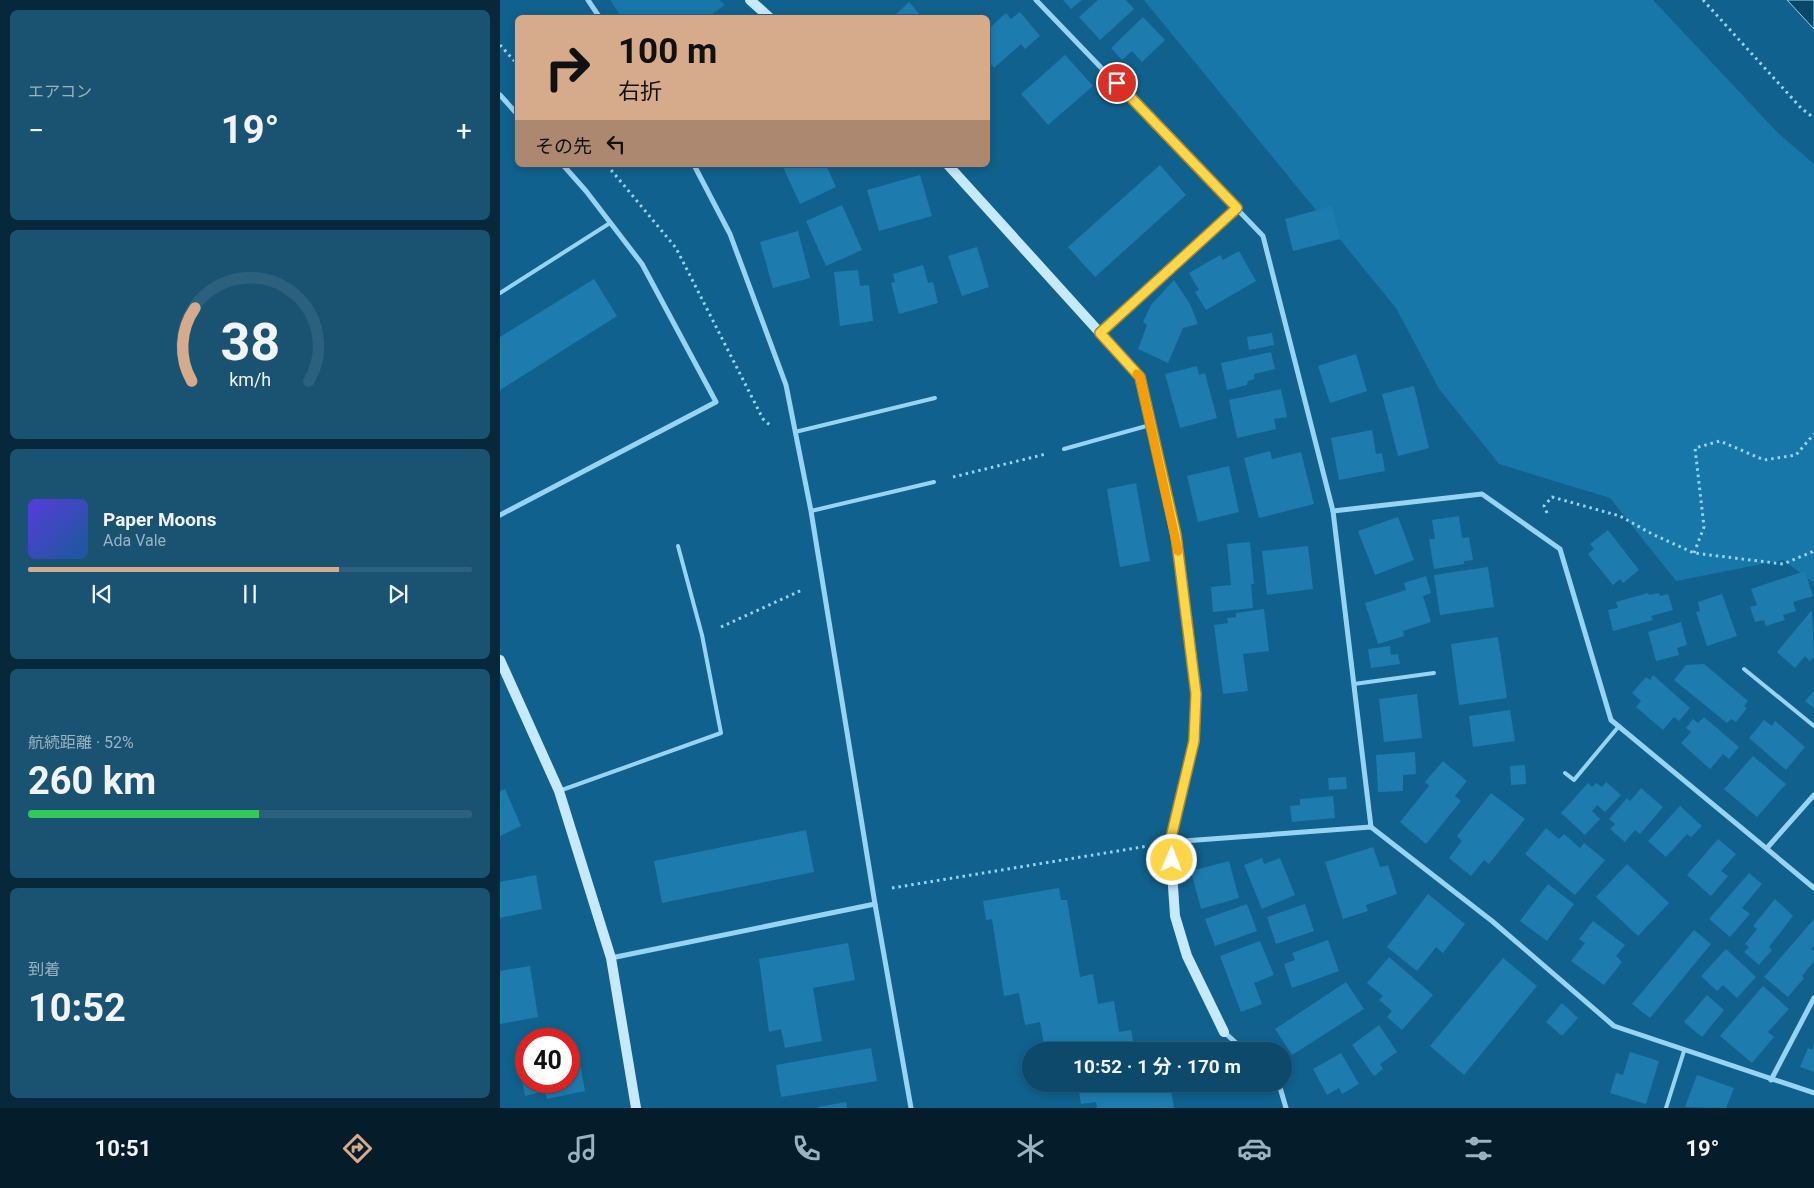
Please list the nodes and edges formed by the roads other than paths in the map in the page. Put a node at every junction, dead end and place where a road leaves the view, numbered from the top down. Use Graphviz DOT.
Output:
graph roads {
  1 [pos="588,0"];
  2 [pos="750,0"];
  3 [pos="1036,0"];
  4 [pos="598,15"];
  5 [pos="767,15"];
  6 [pos="500,95"];
  7 [pos="515,112"];
  8 [pos="565,167"];
  9 [pos="695,167"];
  10 [pos="950,167"];
  11 [pos="1237,208"];
  12 [pos="610,223"];
  13 [pos="500,293"];
  14 [pos="1100,333"];
  15 [pos="935,398"];
  16 [pos="1150,425"];
  17 [pos="796,432"];
  18 [pos="1064,450"];
  19 [pos="934,482"];
  20 [pos="810,511"];
  21 [pos="1333,511"];
  22 [pos="500,515"];
  23 [pos="678,546"];
  24 [pos="500,660"];
  25 [pos="1744,669"];
  26 [pos="1434,673"];
  27 [pos="1354,684"];
  28 [pos="1620,726"];
  29 [pos="1814,726"];
  30 [pos="1565,773"];
  31 [pos="559,791"];
  32 [pos="1814,795"];
  33 [pos="1371,827"];
  34 [pos="1170,842"];
  35 [pos="1767,848"];
  36 [pos="1814,888"];
  37 [pos="875,904"];
  38 [pos="611,958"];
  39 [pos="1814,998"];
  40 [pos="1224,1032"];
  41 [pos="1235,1042"];
  42 [pos="1684,1051"];
  43 [pos="1771,1080"];
  44 [pos="1281,1092"];
  45 [pos="1814,1093"];
  46 [pos="636,1108"];
  47 [pos="911,1108"];
  48 [pos="1286,1108"];
  49 [pos="1666,1108"];
  1 -- 4 [label="street"];
  2 -- 5 [label="street"];
  3 -- 11 [label="street"];
  6 -- 7 [label="street"];
  8 -- 12 [label="street"];
  9 -- 17 [label="street"];
  10 -- 14 [label="street"];
  11 -- 14 [label="street"];
  11 -- 21 [label="street"];
  12 -- 13 [label="lane"];
  12 -- 22 [label="street"];
  14 -- 16 [label="street"];
  15 -- 17 [label="lane"];
  16 -- 18 [label="lane"];
  16 -- 34 [label="street"];
  17 -- 20 [label="street"];
  19 -- 20 [label="lane"];
  20 -- 37 [label="street"];
  21 -- 27 [label="street"];
  21 -- 28 [label="street"];
  23 -- 31 [label="lane"];
  24 -- 31 [label="street"];
  25 -- 29 [label="lane"];
  26 -- 27 [label="lane"];
  27 -- 33 [label="street"];
  28 -- 30 [label="lane"];
  28 -- 35 [label="street"];
  31 -- 38 [label="street"];
  32 -- 35 [label="street"];
  33 -- 34 [label="street"];
  33 -- 42 [label="street"];
  34 -- 40 [label="street"];
  35 -- 36 [label="street"];
  37 -- 38 [label="street"];
  37 -- 47 [label="street"];
  38 -- 46 [label="street"];
  39 -- 43 [label="street"];
  40 -- 41 [label="street"];
  42 -- 43 [label="street"];
  42 -- 49 [label="lane"];
  43 -- 45 [label="street"];
  44 -- 48 [label="street"];
}
